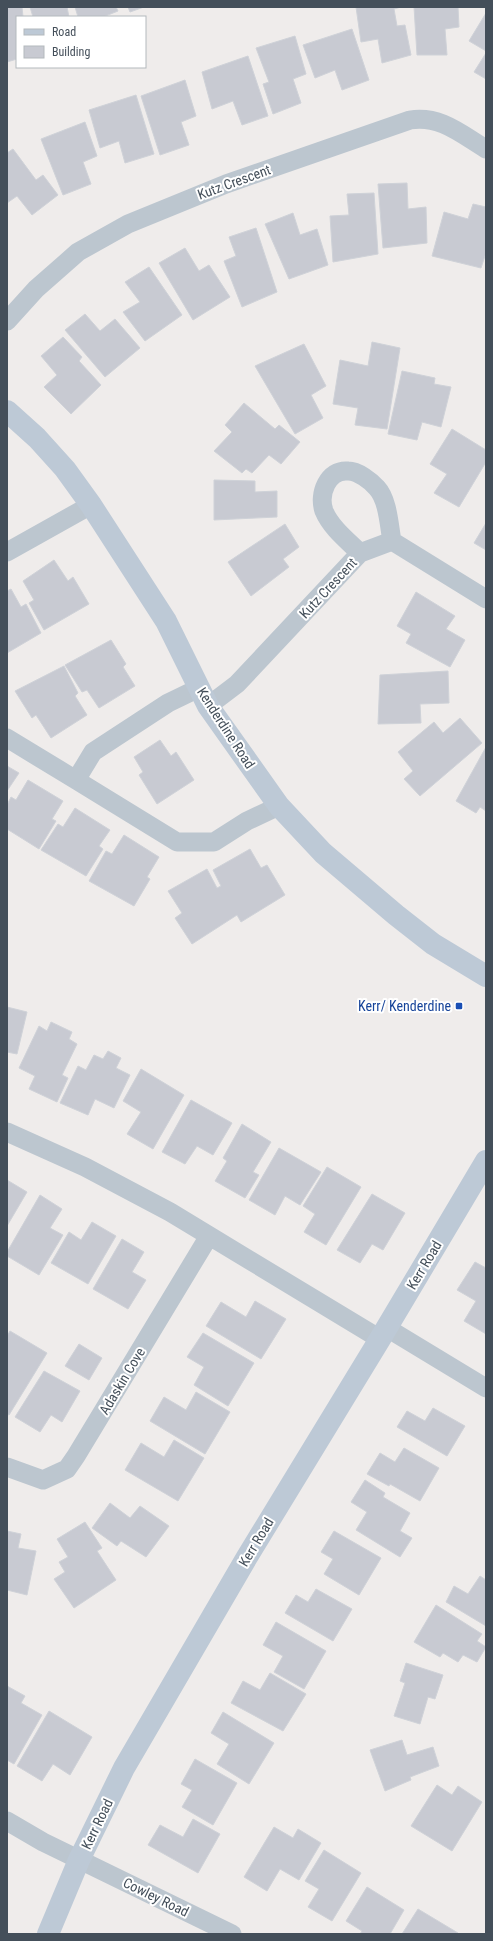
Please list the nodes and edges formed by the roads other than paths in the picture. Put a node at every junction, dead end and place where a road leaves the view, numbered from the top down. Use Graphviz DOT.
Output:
graph roads {
  1 [pos="486,149"];
  2 [pos="7,321"];
  3 [pos="7,411"];
  4 [pos="92,505"];
  5 [pos="392,541"];
  6 [pos="7,552"];
  7 [pos="360,553"];
  8 [pos="486,598"];
  9 [pos="204,697"];
  10 [pos="7,738"];
  11 [pos="76,780"];
  12 [pos="279,806"];
  13 [pos="486,976"];
  14 [pos="7,1132"];
  15 [pos="486,1161"];
  16 [pos="209,1236"];
  17 [pos="384,1334"];
  18 [pos="486,1388"];
  19 [pos="7,1467"];
  20 [pos="7,1822"];
  21 [pos="79,1860"];
  22 [pos="48,1934"];
  23 [pos="232,1934"];
  1 -- 2 [label="street, Kutz Crescent"];
  3 -- 4 [label="street, Kenderdine Road"];
  4 -- 6 [label="street"];
  4 -- 9 [label="street, Kenderdine Road"];
  5 -- 7 [label="street, Kutz Crescent"];
  5 -- 7 [label="street"];
  5 -- 8 [label="street"];
  7 -- 9 [label="street, Kutz Crescent"];
  9 -- 11 [label="street, Kutz Crescent"];
  9 -- 12 [label="street, Kenderdine Road"];
  10 -- 11 [label="street"];
  11 -- 12 [label="street"];
  12 -- 13 [label="street, Kenderdine Road"];
  14 -- 16 [label="street"];
  15 -- 17 [label="street, Kerr Road"];
  16 -- 17 [label="street"];
  16 -- 19 [label="street, Adaskin Cove"];
  17 -- 18 [label="street"];
  17 -- 21 [label="street, Kerr Road"];
  20 -- 21 [label="street, Cowley Road"];
  21 -- 22 [label="street, Kerr Road"];
  21 -- 23 [label="street, Cowley Road"];
}
